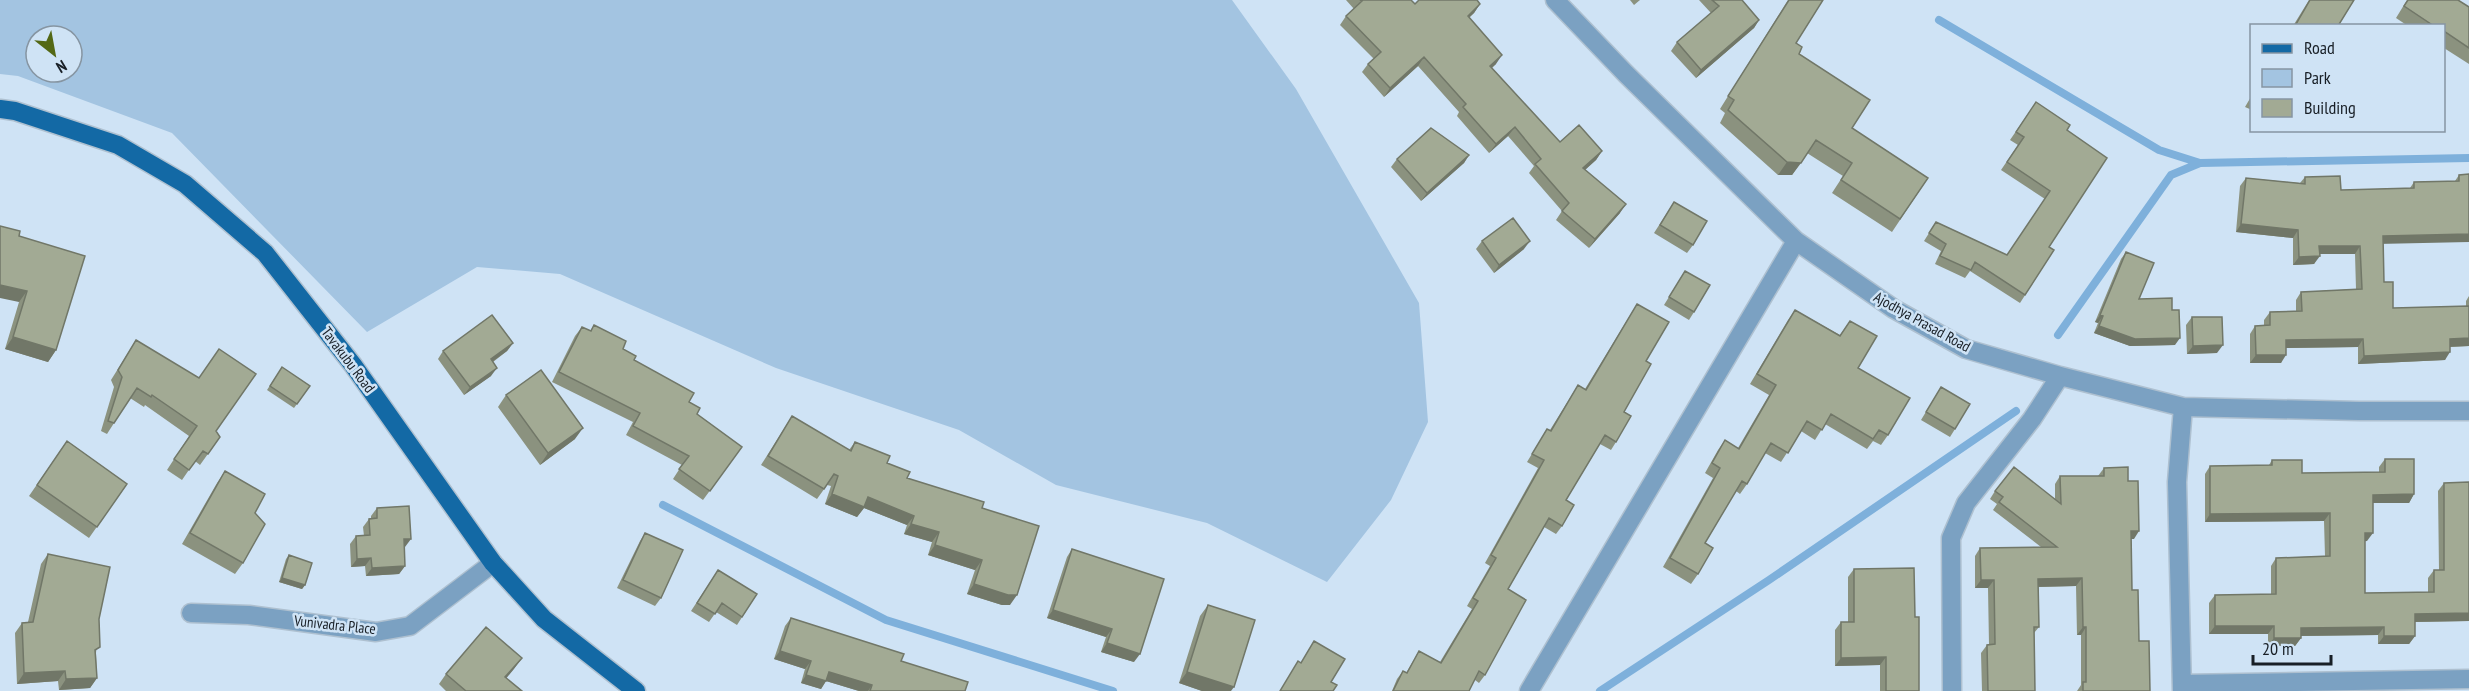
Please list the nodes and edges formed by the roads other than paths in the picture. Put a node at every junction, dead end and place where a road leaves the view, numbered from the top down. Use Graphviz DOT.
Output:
graph roads {
  1 [pos="1555,0"];
  2 [pos="0,109"];
  3 [pos="1797,241"];
  4 [pos="2060,376"];
  5 [pos="2183,407"];
  6 [pos="2469,411"];
  7 [pos="493,563"];
  8 [pos="191,613"];
  9 [pos="2469,679"];
  10 [pos="2182,687"];
  11 [pos="636,691"];
  12 [pos="1529,691"];
  13 [pos="1952,691"];
  1 -- 3 [label="street, Ajodhya Prasad Road"];
  2 -- 7 [label="main road, Tavakubu Road"];
  3 -- 4 [label="street, Ajodhya Prasad Road"];
  3 -- 12 [label="street"];
  4 -- 5 [label="street, Ajodhya Prasad Road"];
  4 -- 13 [label="street"];
  5 -- 6 [label="street, Ajodhya Prasad Road"];
  5 -- 10 [label="street"];
  7 -- 8 [label="street, Vunivadra Place"];
  7 -- 11 [label="main road, Tavakubu Road"];
  9 -- 10 [label="street"];
}
